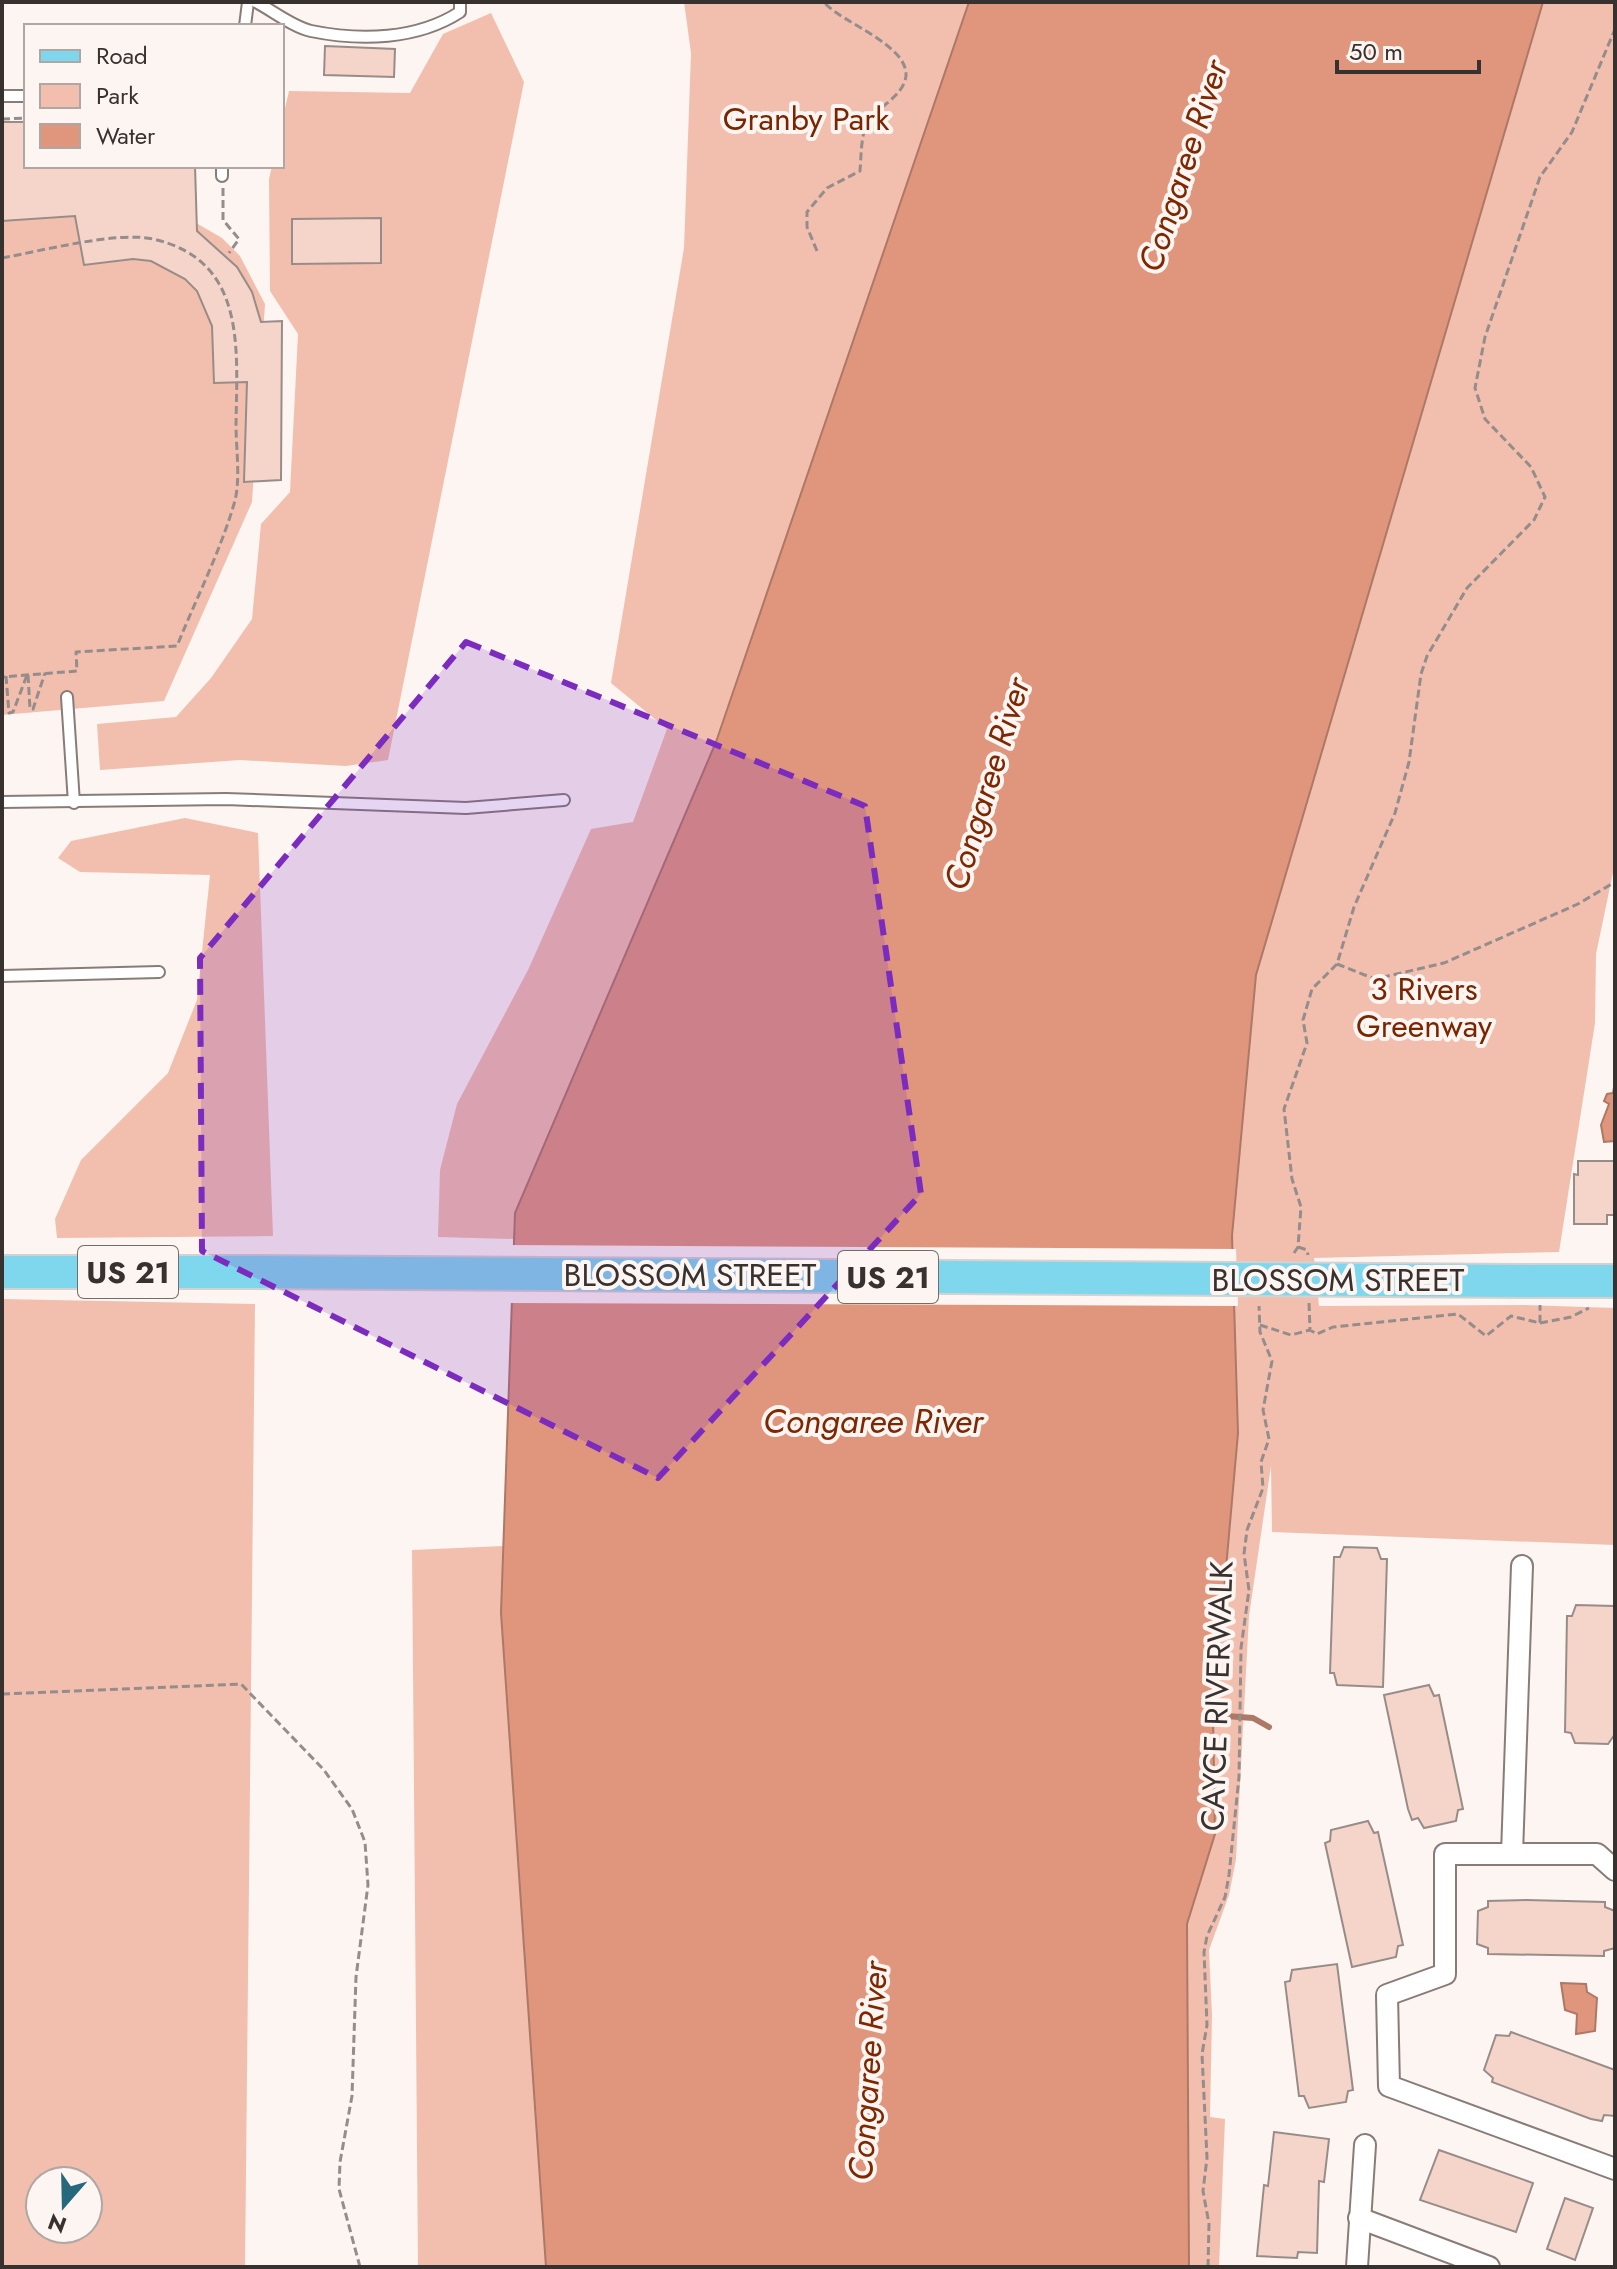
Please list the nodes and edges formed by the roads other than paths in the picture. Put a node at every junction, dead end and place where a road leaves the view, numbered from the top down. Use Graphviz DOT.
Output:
graph roads {
  1 [pos="248,2"];
  2 [pos="256,2"];
  3 [pos="460,2"];
  4 [pos="245,24"];
  5 [pos="2,96"];
  6 [pos="24,96"];
  7 [pos="67,697"];
  8 [pos="564,800"];
  9 [pos="2,802"];
  10 [pos="74,803"];
  11 [pos="159,972"];
  12 [pos="2,976"];
  13 [pos="2,1272"];
  14 [pos="1615,1281"];
  15 [pos="1522,1566"];
  16 [pos="1512,1854"];
  17 [pos="1615,1870"];
  18 [pos="1365,2145"];
  19 [pos="1615,2169"];
  20 [pos="1359,2218"];
  21 [pos="1357,2267"];
  22 [pos="1489,2267"];
  1 -- 4 [label="lane"];
  2 -- 3 [label="lane"];
  5 -- 6 [label="lane"];
  7 -- 10 [label="lane"];
  8 -- 10 [label="lane"];
  9 -- 10 [label="lane"];
  11 -- 12 [label="lane"];
  13 -- 14 [label="main road, BLOSSOM STREET / US 21, bridge"];
  15 -- 16 [label="street"];
  16 -- 17 [label="street"];
  16 -- 19 [label="street"];
  18 -- 20 [label="street"];
  20 -- 21 [label="street"];
  20 -- 22 [label="street"];
}
